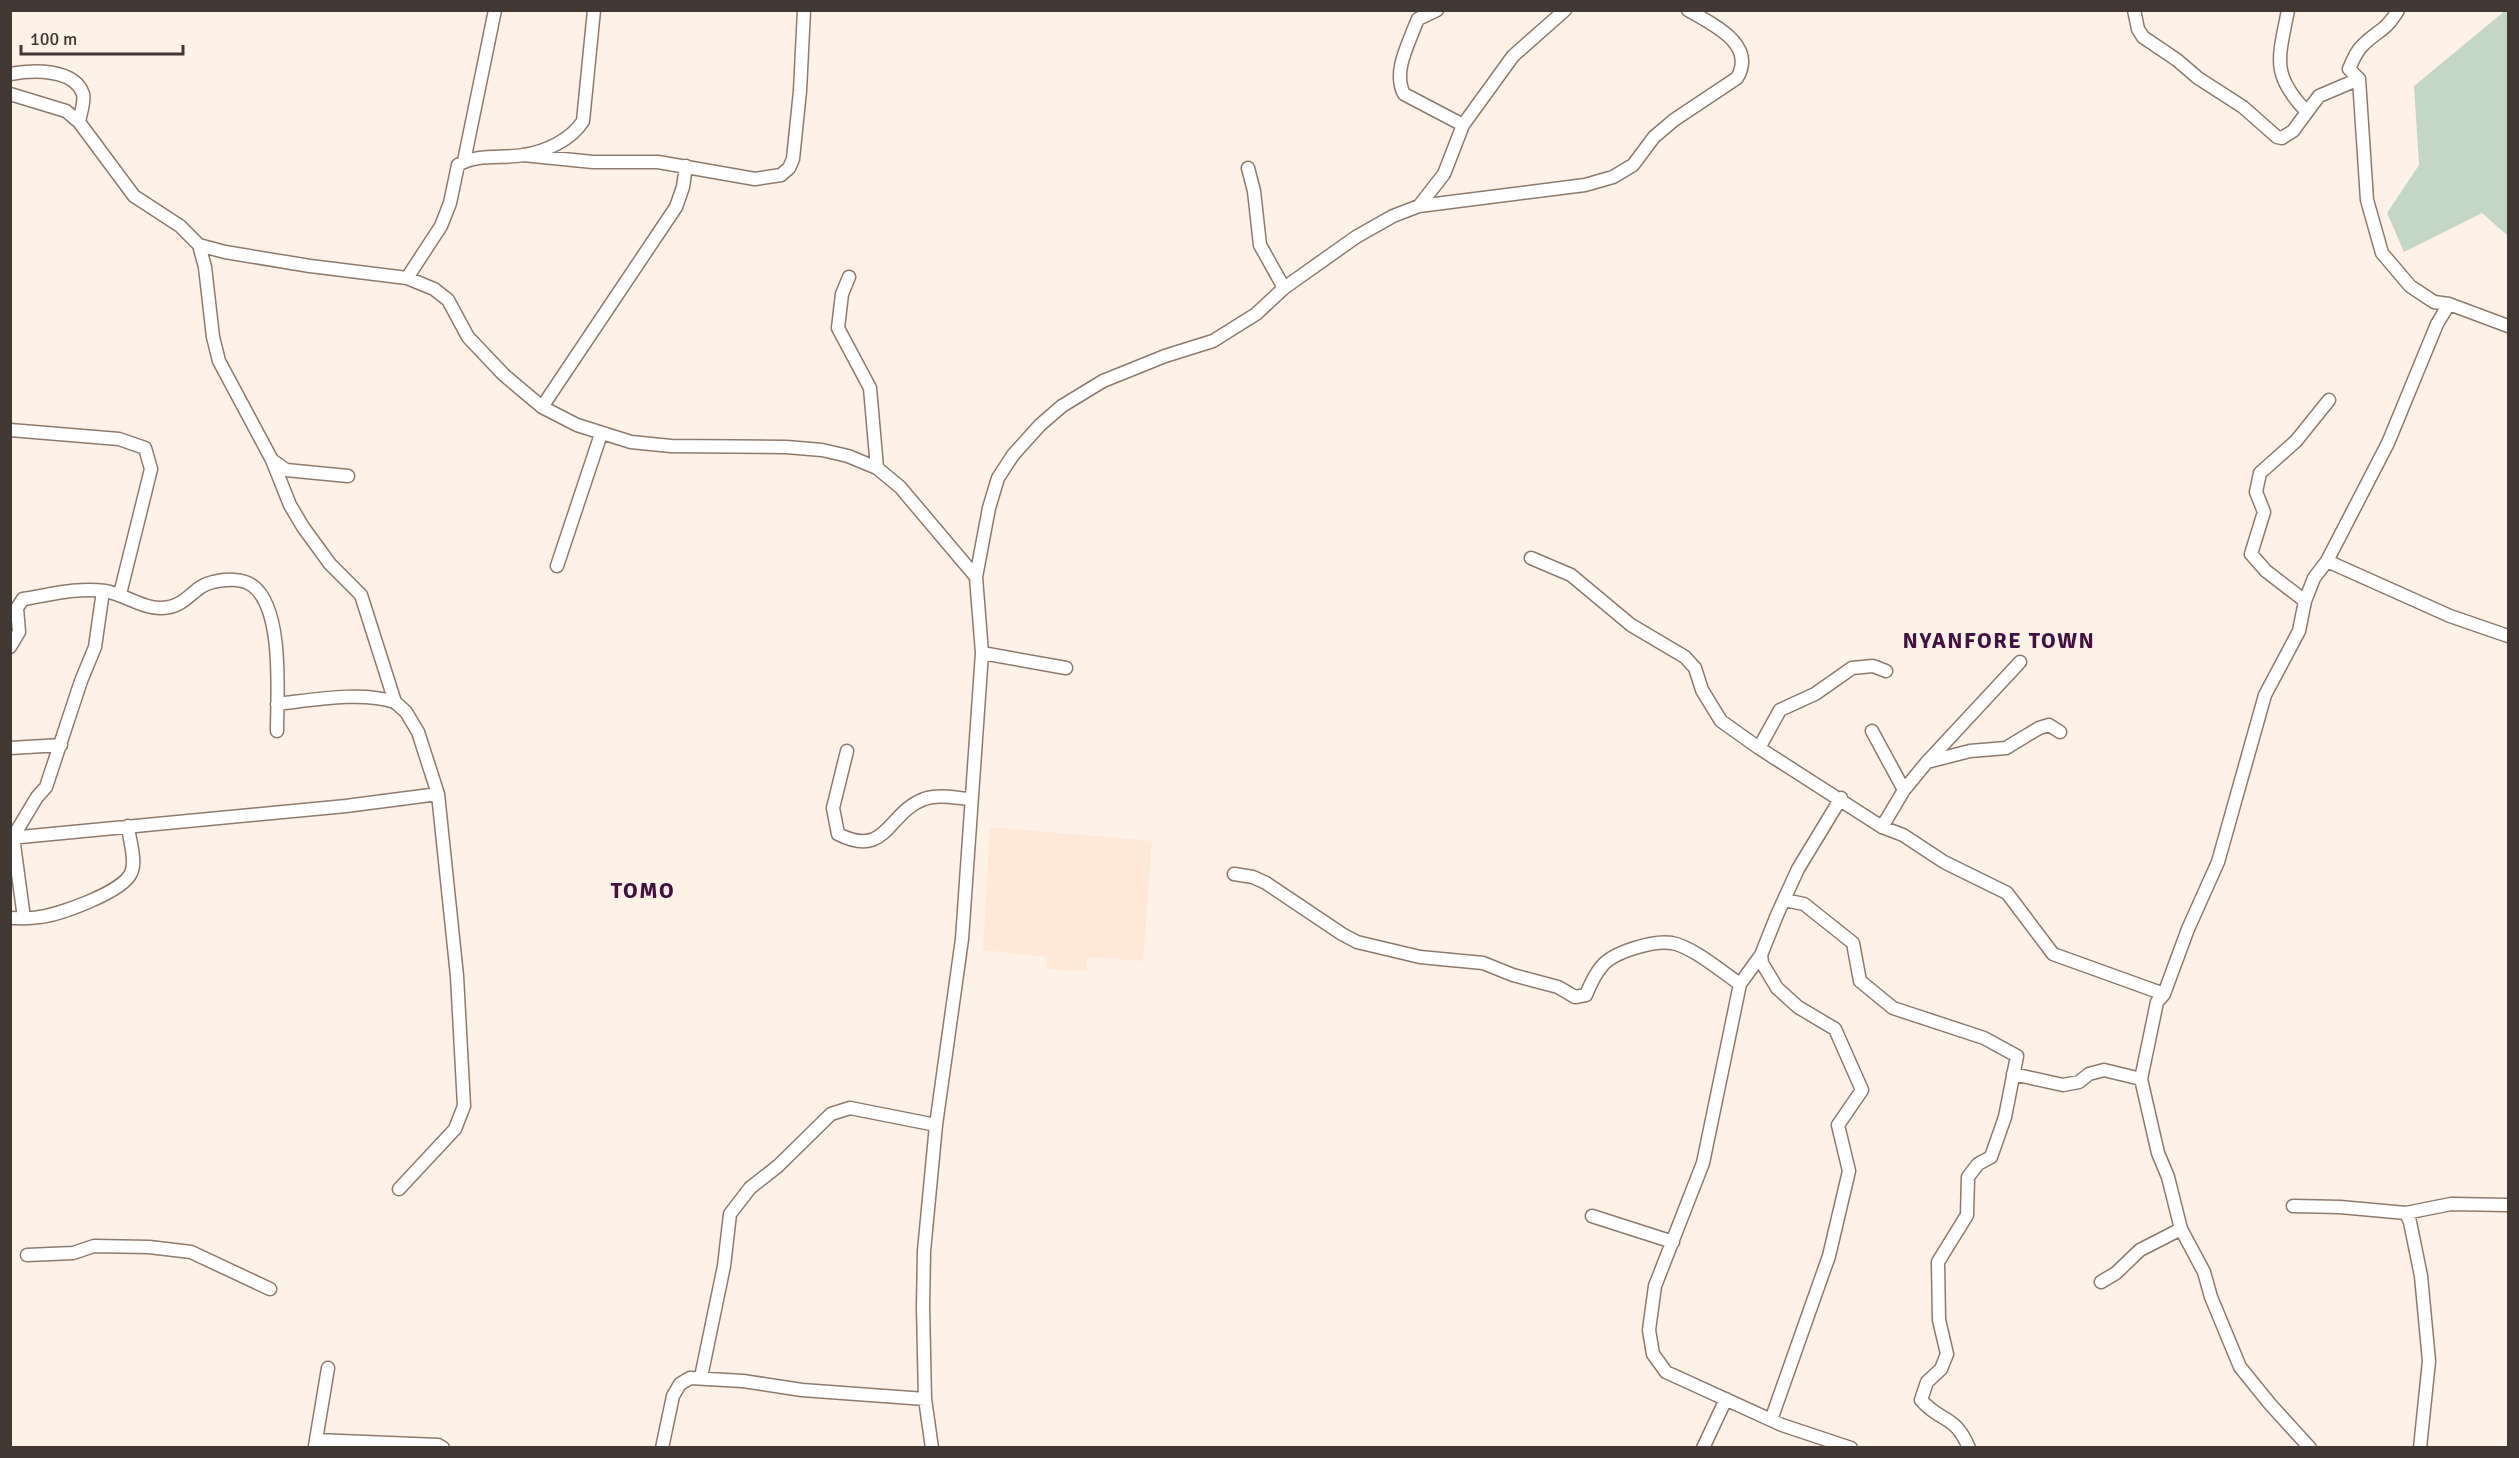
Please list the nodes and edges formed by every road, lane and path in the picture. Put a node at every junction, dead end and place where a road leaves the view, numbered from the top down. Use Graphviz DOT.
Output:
graph roads {
  1 [pos="495,10"];
  2 [pos="594,10"];
  3 [pos="804,10"];
  4 [pos="1437,10"];
  5 [pos="1565,10"];
  6 [pos="1688,10"];
  7 [pos="2134,10"];
  8 [pos="2288,10"];
  9 [pos="2398,10"];
  10 [pos="10,74"];
  11 [pos="2359,79"];
  12 [pos="10,94"];
  13 [pos="2307,112"];
  14 [pos="79,122"];
  15 [pos="1463,125"];
  16 [pos="523,155"];
  17 [pos="464,161"];
  18 [pos="686,166"];
  19 [pos="1248,168"];
  20 [pos="1419,206"];
  21 [pos="199,246"];
  22 [pos="849,277"];
  23 [pos="407,278"];
  24 [pos="1284,288"];
  25 [pos="2449,304"];
  26 [pos="2508,326"];
  27 [pos="2329,400"];
  28 [pos="542,407"];
  29 [pos="10,430"];
  30 [pos="601,434"];
  31 [pos="272,460"];
  32 [pos="877,468"];
  33 [pos="348,476"];
  34 [pos="1531,558"];
  35 [pos="2327,561"];
  36 [pos="557,566"];
  37 [pos="976,577"];
  38 [pos="104,591"];
  39 [pos="120,594"];
  40 [pos="2305,601"];
  41 [pos="2508,636"];
  42 [pos="10,647"];
  43 [pos="982,653"];
  44 [pos="2020,662"];
  45 [pos="1066,668"];
  46 [pos="1886,671"];
  47 [pos="395,702"];
  48 [pos="277,704"];
  49 [pos="1872,730"];
  50 [pos="277,731"];
  51 [pos="2060,732"];
  52 [pos="61,745"];
  53 [pos="10,748"];
  54 [pos="1759,748"];
  55 [pos="847,750"];
  56 [pos="1927,762"];
  57 [pos="1904,790"];
  58 [pos="438,794"];
  59 [pos="1840,798"];
  60 [pos="971,799"];
  61 [pos="128,826"];
  62 [pos="1882,826"];
  63 [pos="12,837"];
  64 [pos="1234,874"];
  65 [pos="1784,900"];
  66 [pos="10,918"];
  67 [pos="24,918"];
  68 [pos="1761,955"];
  69 [pos="1740,984"];
  70 [pos="2164,994"];
  71 [pos="2013,1074"];
  72 [pos="2142,1079"];
  73 [pos="936,1125"];
  74 [pos="399,1189"];
  75 [pos="2508,1205"];
  76 [pos="2293,1206"];
  77 [pos="2406,1213"];
  78 [pos="1592,1216"];
  79 [pos="2181,1229"];
  80 [pos="1673,1242"];
  81 [pos="27,1255"];
  82 [pos="2101,1282"];
  83 [pos="270,1289"];
  84 [pos="328,1368"];
  85 [pos="701,1377"];
  86 [pos="1726,1399"];
  87 [pos="925,1400"];
  88 [pos="1771,1420"];
  89 [pos="316,1444"];
  90 [pos="442,1448"];
  91 [pos="662,1448"];
  92 [pos="932,1448"];
  93 [pos="1703,1448"];
  94 [pos="1851,1448"];
  95 [pos="1969,1448"];
  96 [pos="2310,1448"];
  97 [pos="2420,1448"];
  1 -- 17 [label="street"];
  2 -- 16 [label="street"];
  3 -- 18 [label="street"];
  4 -- 15 [label="street"];
  5 -- 15 [label="street"];
  6 -- 20 [label="street"];
  7 -- 13 [label="street"];
  8 -- 13 [label="street"];
  9 -- 11 [label="street"];
  10 -- 14 [label="street"];
  11 -- 13 [label="street"];
  11 -- 25 [label="street"];
  12 -- 14 [label="street"];
  14 -- 21 [label="street"];
  15 -- 20 [label="street"];
  16 -- 17 [label="street"];
  16 -- 18 [label="street"];
  17 -- 23 [label="street"];
  18 -- 28 [label="street"];
  19 -- 24 [label="street"];
  20 -- 24 [label="street"];
  21 -- 23 [label="street"];
  21 -- 31 [label="street"];
  22 -- 32 [label="street"];
  23 -- 28 [label="street"];
  24 -- 37 [label="street"];
  25 -- 26 [label="street"];
  25 -- 35 [label="street"];
  27 -- 40 [label="street"];
  28 -- 30 [label="street"];
  29 -- 39 [label="street"];
  30 -- 32 [label="street"];
  30 -- 36 [label="street"];
  31 -- 33 [label="street"];
  31 -- 47 [label="street"];
  32 -- 37 [label="street"];
  34 -- 54 [label="street"];
  35 -- 40 [label="street"];
  35 -- 41 [label="street"];
  37 -- 43 [label="street"];
  38 -- 39 [label="street"];
  38 -- 42 [label="street"];
  38 -- 52 [label="street"];
  39 -- 48 [label="street"];
  40 -- 70 [label="street"];
  43 -- 45 [label="street"];
  43 -- 60 [label="street"];
  44 -- 56 [label="street"];
  46 -- 54 [label="street"];
  47 -- 48 [label="street"];
  47 -- 58 [label="street"];
  48 -- 50 [label="street"];
  49 -- 57 [label="street"];
  51 -- 56 [label="street"];
  52 -- 53 [label="street"];
  52 -- 63 [label="street"];
  54 -- 59 [label="street"];
  55 -- 60 [label="street"];
  56 -- 57 [label="street"];
  57 -- 62 [label="street"];
  58 -- 61 [label="street"];
  58 -- 74 [label="street"];
  59 -- 62 [label="street"];
  59 -- 65 [label="street"];
  60 -- 73 [label="street"];
  61 -- 63 [label="street"];
  61 -- 67 [label="street"];
  62 -- 70 [label="street"];
  63 -- 67 [label="street"];
  64 -- 69 [label="street"];
  65 -- 68 [label="street"];
  65 -- 71 [label="street"];
  66 -- 67 [label="street"];
  68 -- 69 [label="street"];
  68 -- 88 [label="street"];
  69 -- 80 [label="street"];
  70 -- 72 [label="street"];
  71 -- 72 [label="street"];
  71 -- 95 [label="street"];
  72 -- 79 [label="street"];
  73 -- 85 [label="street"];
  73 -- 87 [label="street"];
  75 -- 77 [label="street"];
  76 -- 77 [label="street"];
  77 -- 97 [label="street"];
  78 -- 80 [label="street"];
  79 -- 82 [label="street"];
  79 -- 96 [label="street"];
  80 -- 86 [label="street"];
  81 -- 83 [label="street"];
  84 -- 89 [label="street"];
  85 -- 87 [label="street"];
  85 -- 91 [label="street"];
  86 -- 88 [label="street"];
  86 -- 93 [label="street"];
  87 -- 92 [label="street"];
  88 -- 94 [label="street"];
  89 -- 90 [label="street"];
}
